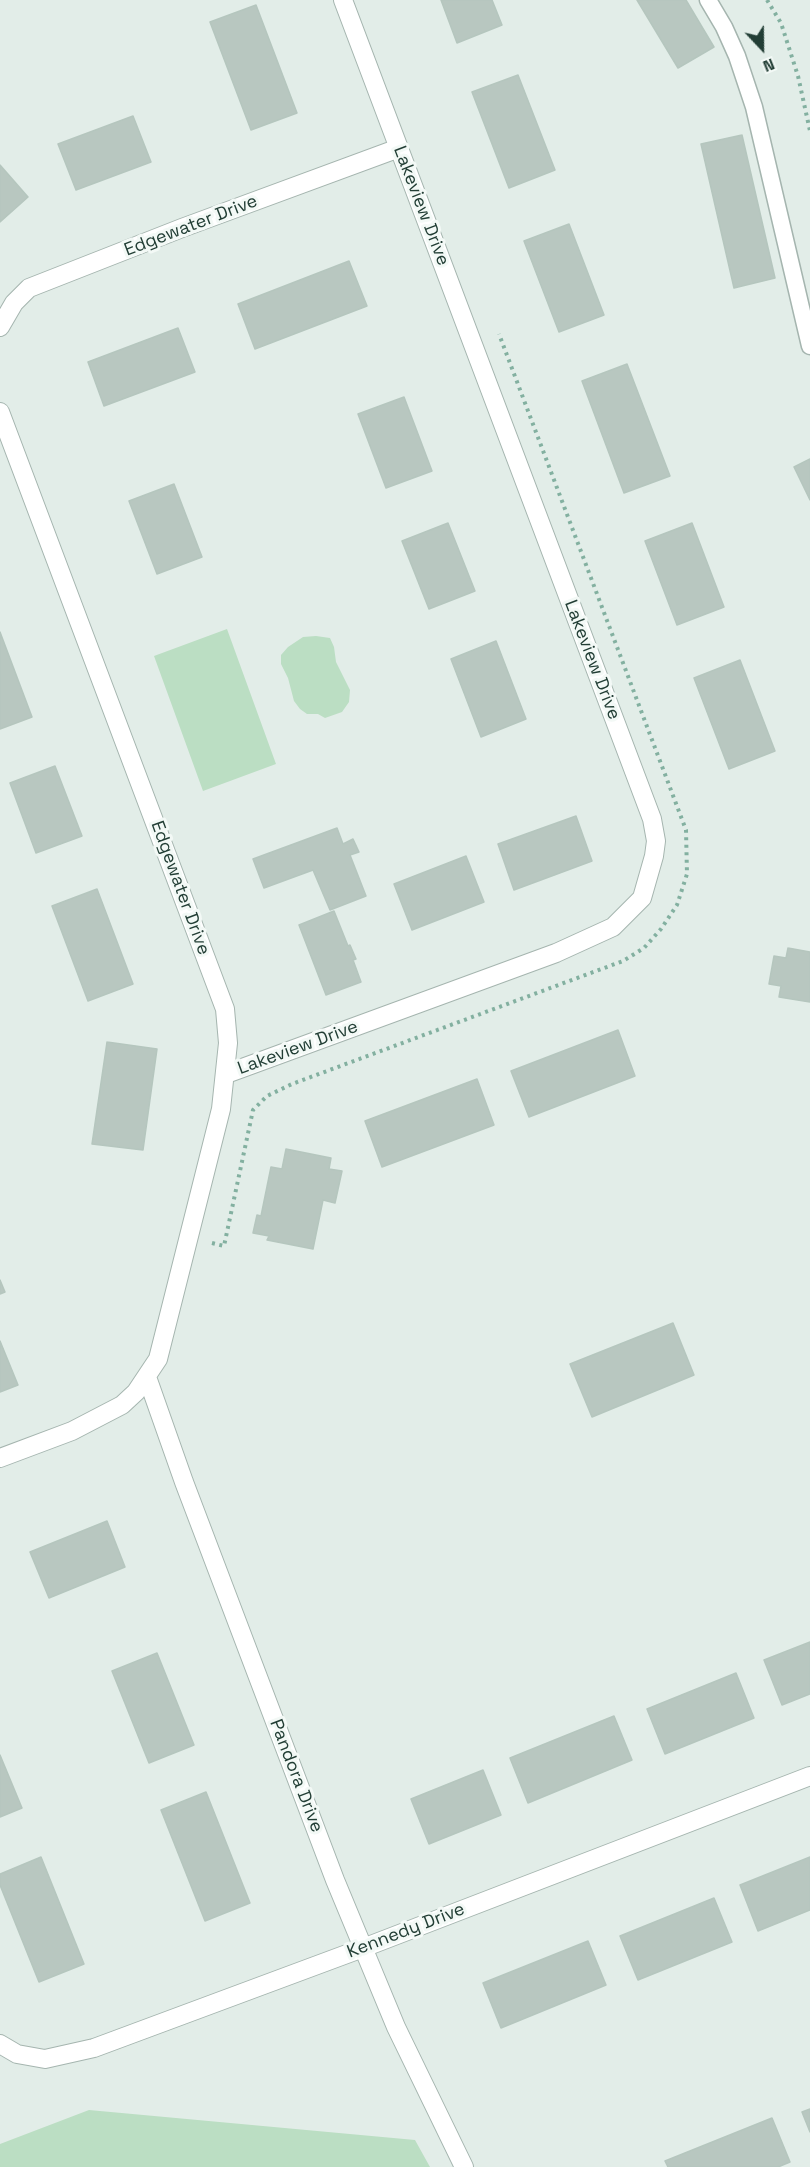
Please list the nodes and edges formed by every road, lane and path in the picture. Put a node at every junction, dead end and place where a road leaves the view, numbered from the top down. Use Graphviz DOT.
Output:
graph roads {
  1 [pos="343,0"];
  2 [pos="708,0"];
  3 [pos="767,0"];
  4 [pos="810,131"];
  5 [pos="399,148"];
  6 [pos="0,327"];
  7 [pos="498,332"];
  8 [pos="810,346"];
  9 [pos="0,412"];
  10 [pos="226,1074"];
  11 [pos="188,1236"];
  12 [pos="147,1377"];
  13 [pos="0,1458"];
  14 [pos="810,1776"];
  15 [pos="363,1948"];
  16 [pos="0,2044"];
  17 [pos="464,2167"];
  1 -- 5 [label="street, Lakeview Drive"];
  2 -- 8 [label="lane"];
  3 -- 4 [label="path"];
  5 -- 6 [label="street, Edgewater Drive"];
  5 -- 10 [label="street, Lakeview Drive"];
  7 -- 11 [label="path"];
  9 -- 10 [label="street, Edgewater Drive"];
  10 -- 11 [label="street, Edgewater Drive"];
  11 -- 12 [label="street, Edgewater Drive"];
  12 -- 13 [label="street, Edgewater Drive"];
  12 -- 15 [label="street, Pandora Drive"];
  14 -- 15 [label="street, Kennedy Drive"];
  15 -- 16 [label="street, Kennedy Drive"];
  15 -- 17 [label="street, Pandora Drive"];
}
